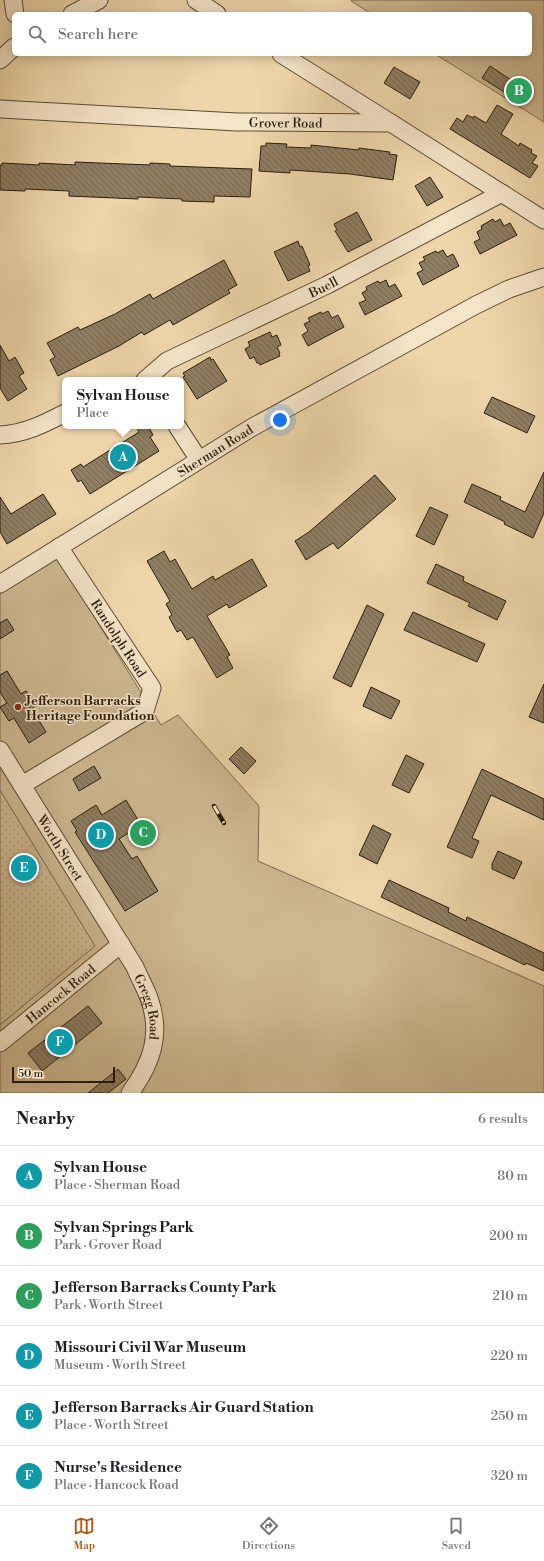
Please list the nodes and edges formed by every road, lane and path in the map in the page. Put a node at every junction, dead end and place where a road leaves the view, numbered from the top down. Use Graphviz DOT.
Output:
graph roads {
  1 [pos="13,0"];
  2 [pos="99,0"];
  3 [pos="196,0"];
  4 [pos="15,12"];
  5 [pos="76,12"];
  6 [pos="214,12"];
  7 [pos="12,49"];
  8 [pos="284,56"];
  9 [pos="0,60"];
  10 [pos="0,109"];
  11 [pos="391,123"];
  12 [pos="502,193"];
  13 [pos="544,220"];
  14 [pos="544,277"];
  15 [pos="149,377"];
  16 [pos="62,414"];
  17 [pos="179,429"];
  18 [pos="0,435"];
  19 [pos="199,460"];
  20 [pos="59,547"];
  21 [pos="0,584"];
  22 [pos="0,750"];
  23 [pos="22,785"];
  24 [pos="121,944"];
  25 [pos="0,1043"];
  26 [pos="130,1093"];
  1 -- 4 [label="street"];
  2 -- 5 [label="street"];
  3 -- 6 [label="street"];
  7 -- 9 [label="street"];
  8 -- 11 [label="street"];
  10 -- 11 [label="street, Grover Road"];
  11 -- 12 [label="street"];
  12 -- 13 [label="street"];
  12 -- 15 [label="street, Buell"];
  14 -- 19 [label="street, Sherman Road"];
  16 -- 18 [label="street"];
  17 -- 19 [label="street"];
  19 -- 20 [label="street, Sherman Road"];
  20 -- 21 [label="street, Sherman Road"];
  20 -- 23 [label="street, Randolph Road"];
  22 -- 23 [label="street, Worth Street"];
  23 -- 24 [label="street, Worth Street"];
  24 -- 25 [label="street, Hancock Road"];
  24 -- 26 [label="street, Gregg Road"];
}
